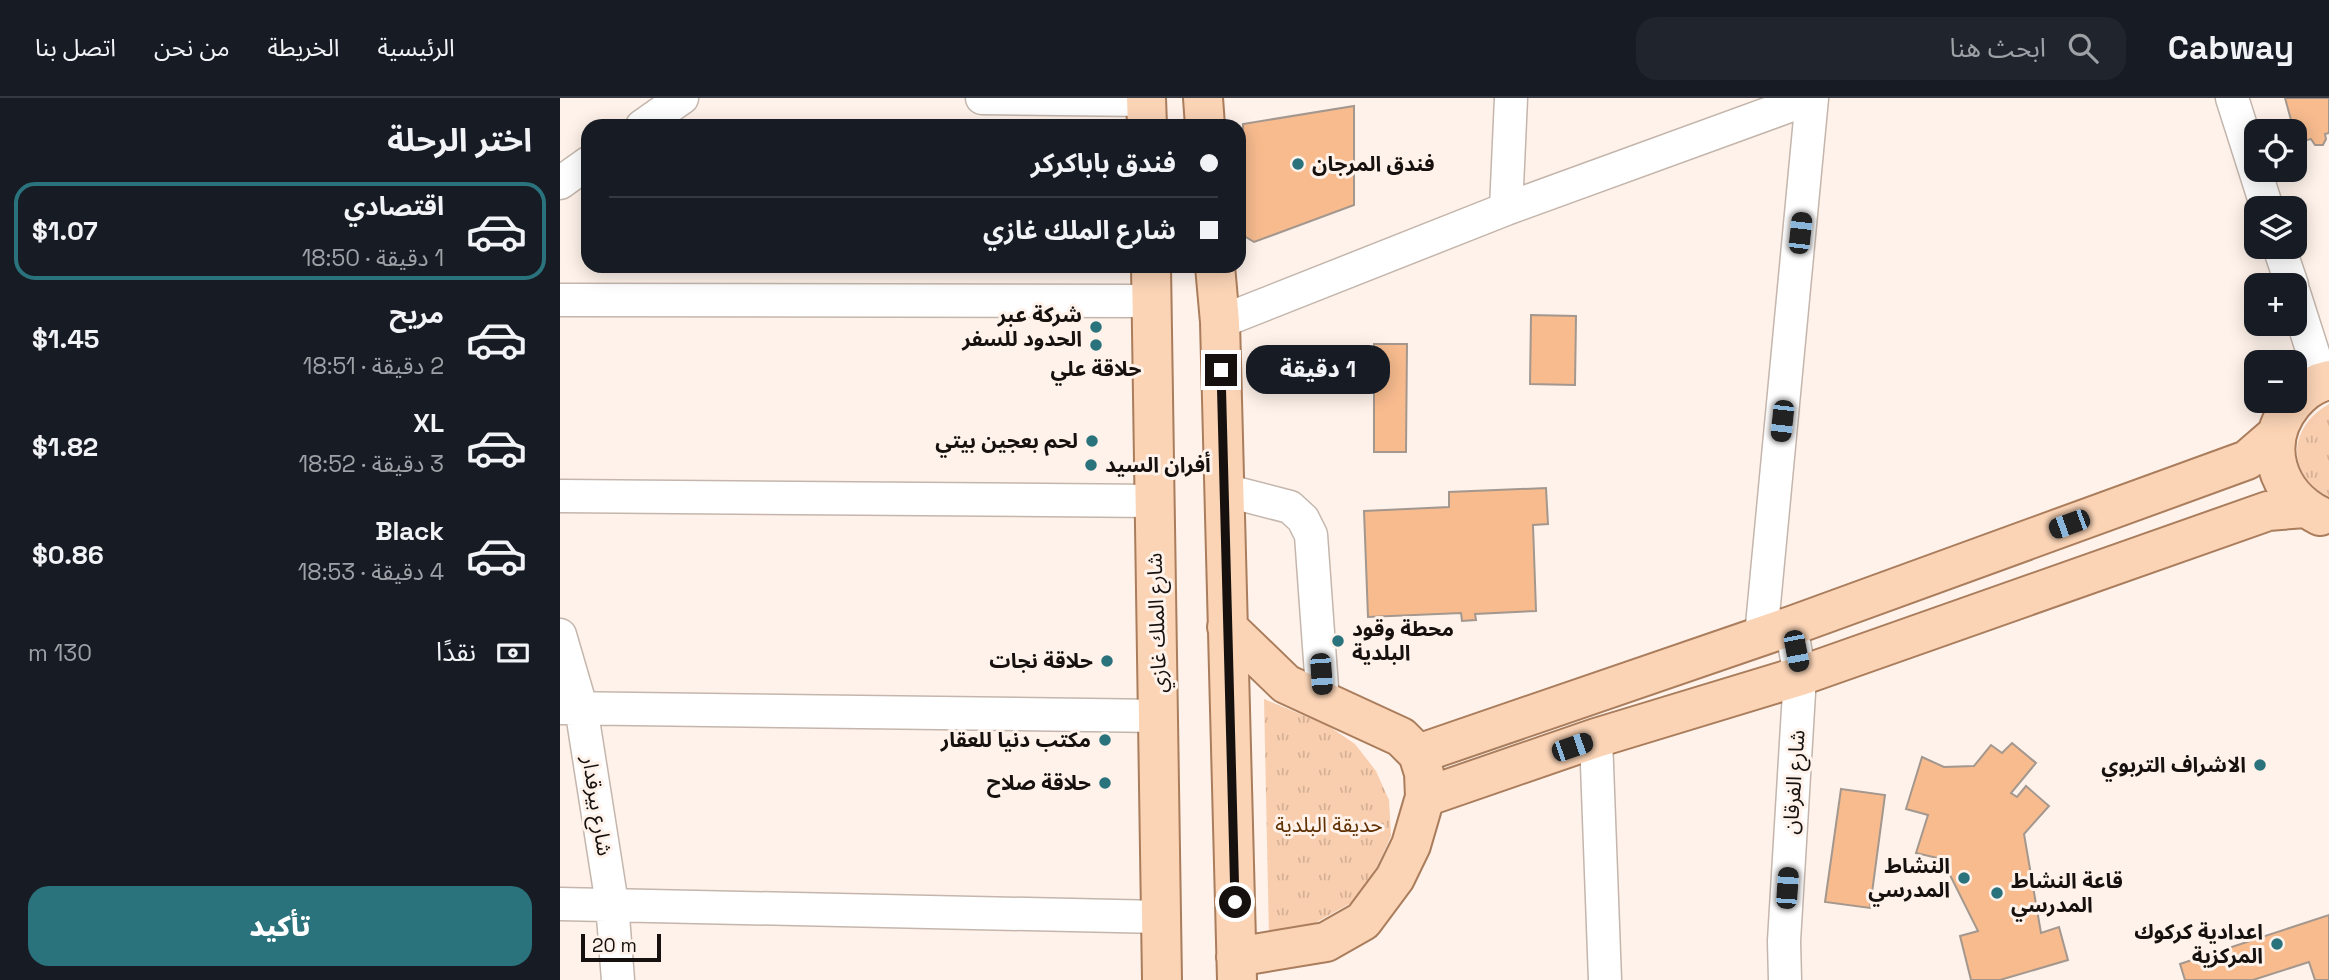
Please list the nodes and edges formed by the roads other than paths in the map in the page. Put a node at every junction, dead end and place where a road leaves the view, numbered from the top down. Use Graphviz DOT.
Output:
graph roads {
  1 [pos="682,98"];
  2 [pos="982,98"];
  3 [pos="1203,98"];
  4 [pos="1511,98"];
  5 [pos="1811,98"];
  6 [pos="2232,98"];
  7 [pos="1146,108"];
  8 [pos="652,119"];
  9 [pos="1204,119"];
  10 [pos="581,168"];
  11 [pos="560,183"];
  12 [pos="2263,196"];
  13 [pos="1506,209"];
  14 [pos="1216,273"];
  15 [pos="1151,284"];
  16 [pos="560,300"];
  17 [pos="1220,322"];
  18 [pos="2307,329"];
  19 [pos="2326,381"];
  20 [pos="2277,435"];
  21 [pos="1224,490"];
  22 [pos="560,496"];
  23 [pos="1154,501"];
  24 [pos="2317,514"];
  25 [pos="1227,627"];
  26 [pos="1776,631"];
  27 [pos="560,635"];
  28 [pos="1800,676"];
  29 [pos="1323,702"];
  30 [pos="571,707"];
  31 [pos="1160,716"];
  32 [pos="1596,738"];
  33 [pos="1418,754"];
  34 [pos="1425,797"];
  35 [pos="560,904"];
  36 [pos="612,904"];
  37 [pos="1161,917"];
  38 [pos="1236,969"];
  39 [pos="618,980"];
  40 [pos="1162,980"];
  41 [pos="1605,980"];
  42 [pos="1785,980"];
  1 -- 8 [label="street"];
  2 -- 7 [label="street"];
  3 -- 9 [label="main road"];
  4 -- 13 [label="street"];
  5 -- 13 [label="street"];
  5 -- 26 [label="street, شارع الفرقان"];
  6 -- 12 [label="street"];
  10 -- 11 [label="street"];
  13 -- 17 [label="street"];
  14 -- 17 [label="main road"];
  15 -- 16 [label="street"];
  15 -- 23 [label="main road, شارع الملك غازي"];
  17 -- 21 [label="main road"];
  18 -- 19 [label="street"];
  19 -- 20 [label="main road"];
  20 -- 24 [label="main road"];
  20 -- 26 [label="main road"];
  21 -- 25 [label="main road"];
  21 -- 29 [label="street"];
  22 -- 23 [label="street"];
  23 -- 31 [label="main road, شارع الملك غازي"];
  24 -- 28 [label="main road"];
  25 -- 29 [label="main road"];
  25 -- 38 [label="main road"];
  26 -- 28 [label="street, شارع الفرقان"];
  26 -- 33 [label="main road"];
  27 -- 30 [label="street, شارع بيرقدار"];
  28 -- 32 [label="main road"];
  28 -- 42 [label="street, شارع الفرقان"];
  29 -- 33 [label="main road"];
  30 -- 31 [label="street"];
  30 -- 36 [label="street, شارع بيرقدار"];
  31 -- 37 [label="main road, شارع الملك غازي"];
  32 -- 34 [label="main road"];
  32 -- 41 [label="street"];
  33 -- 34 [label="main road"];
  34 -- 38 [label="main road"];
  35 -- 36 [label="street"];
  36 -- 37 [label="street"];
  36 -- 39 [label="street, شارع بيرقدار"];
  37 -- 40 [label="main road, شارع الملك غازي"];
}
